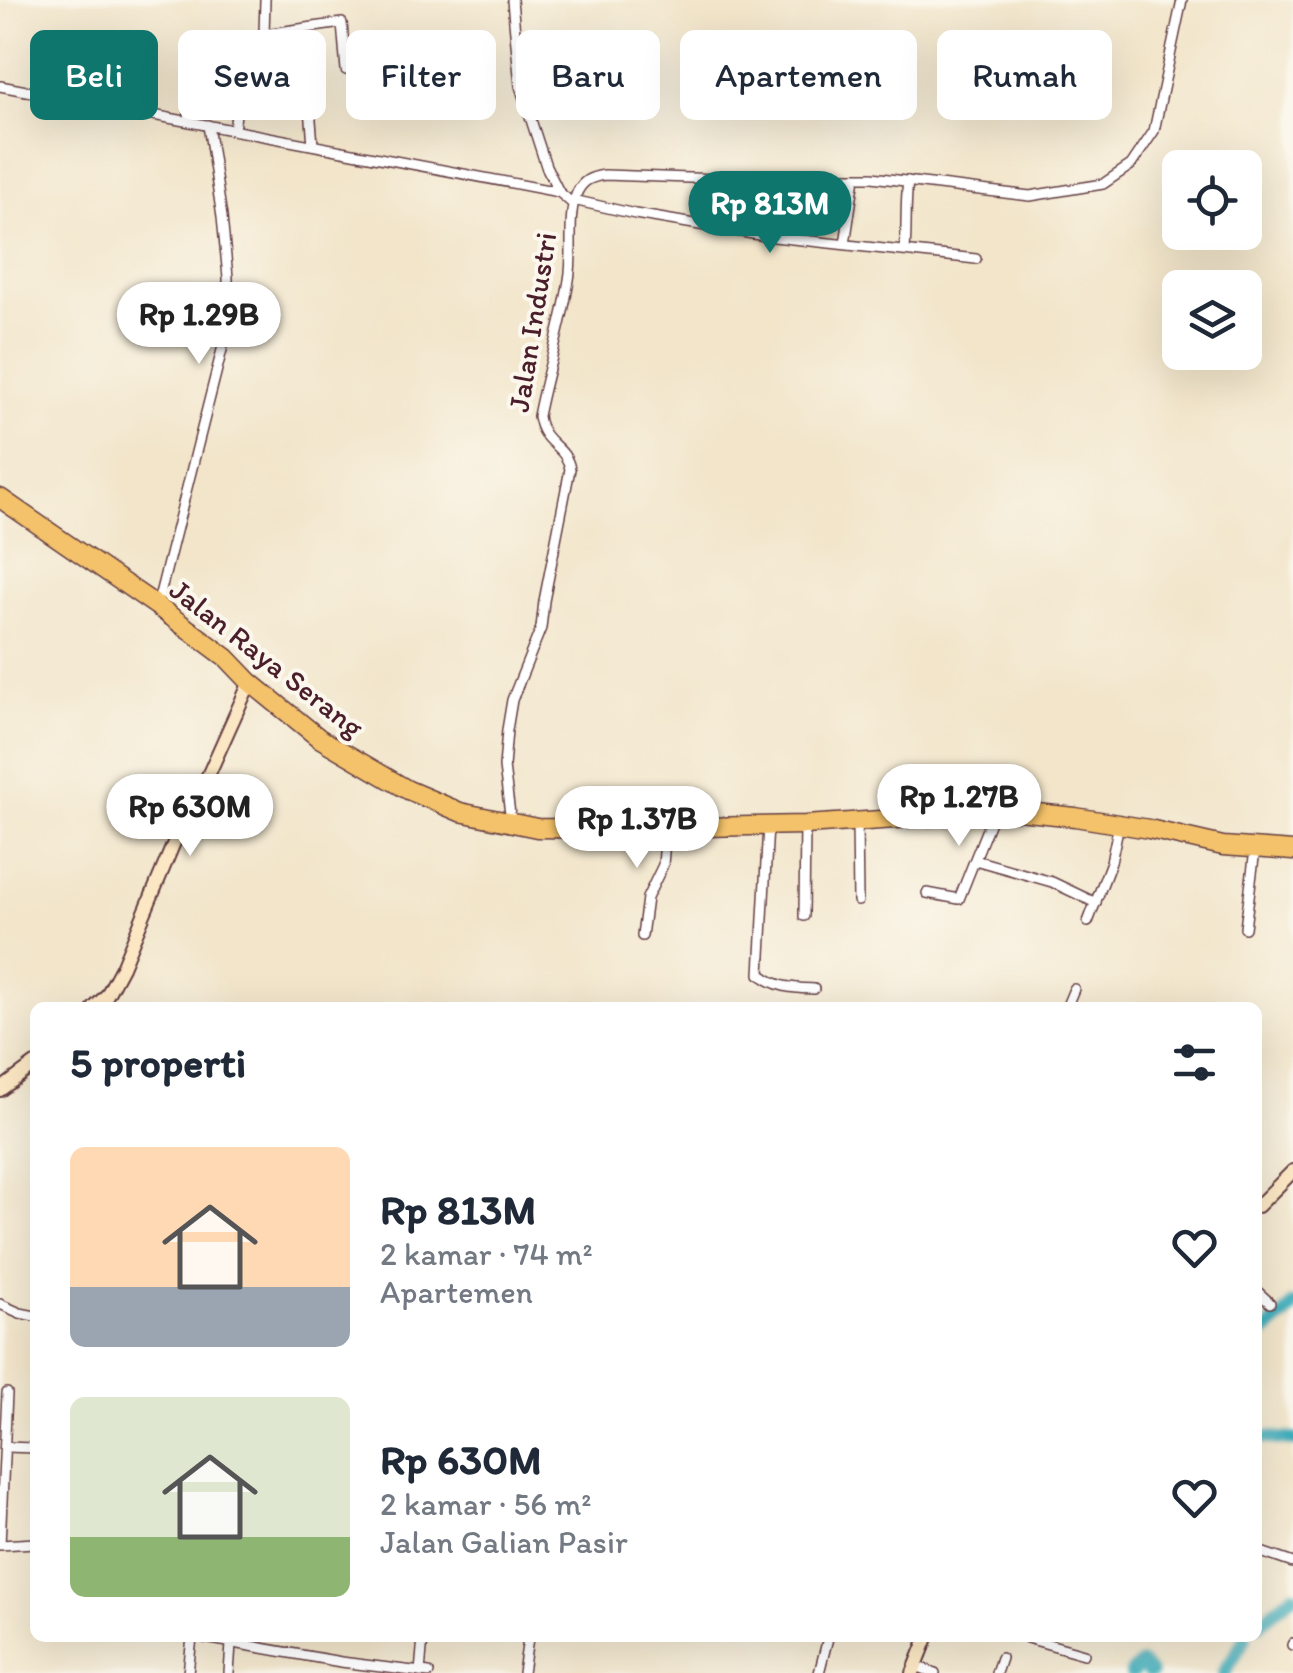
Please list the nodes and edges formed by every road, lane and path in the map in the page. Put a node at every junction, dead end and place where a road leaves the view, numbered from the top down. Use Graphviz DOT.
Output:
graph roads {
  1 [pos="265,0"];
  2 [pos="512,0"];
  3 [pos="1182,0"];
  4 [pos="264,30"];
  5 [pos="295,30"];
  6 [pos="346,70"];
  7 [pos="0,86"];
  8 [pos="235,120"];
  9 [pos="311,120"];
  10 [pos="189,121"];
  11 [pos="208,125"];
  12 [pos="234,130"];
  13 [pos="313,145"];
  14 [pos="855,177"];
  15 [pos="908,182"];
  16 [pos="559,192"];
  17 [pos="573,202"];
  18 [pos="845,244"];
  19 [pos="905,250"];
  20 [pos="976,259"];
  21 [pos="0,498"];
  22 [pos="157,606"];
  23 [pos="250,682"];
  24 [pos="994,812"];
  25 [pos="857,822"];
  26 [pos="1119,824"];
  27 [pos="512,825"];
  28 [pos="805,825"];
  29 [pos="768,826"];
  30 [pos="666,828"];
  31 [pos="1255,850"];
  32 [pos="1293,851"];
  33 [pos="975,860"];
  34 [pos="927,892"];
  35 [pos="858,901"];
  36 [pos="1096,904"];
  37 [pos="804,916"];
  38 [pos="1088,922"];
  39 [pos="1245,928"];
  40 [pos="642,936"];
  41 [pos="814,989"];
  42 [pos="1074,989"];
  43 [pos="100,1002"];
  44 [pos="1069,1002"];
  45 [pos="30,1068"];
  46 [pos="0,1090"];
  47 [pos="1293,1171"];
  48 [pos="1262,1202"];
  49 [pos="1262,1295"];
  50 [pos="1270,1302"];
  51 [pos="0,1304"];
  52 [pos="30,1315"];
  53 [pos="7,1393"];
  54 [pos="5,1448"];
  55 [pos="30,1448"];
  56 [pos="30,1543"];
  57 [pos="0,1545"];
  58 [pos="1262,1553"];
  59 [pos="1293,1563"];
  60 [pos="192,1642"];
  61 [pos="222,1642"];
  62 [pos="423,1642"];
  63 [pos="527,1642"];
  64 [pos="827,1642"];
  65 [pos="925,1642"];
  66 [pos="1041,1642"];
  67 [pos="231,1644"];
  68 [pos="1084,1654"];
  69 [pos="1001,1658"];
  70 [pos="340,1667"];
  71 [pos="371,1670"];
  72 [pos="914,1670"];
  73 [pos="420,1672"];
  74 [pos="188,1673"];
  75 [pos="228,1673"];
  76 [pos="428,1673"];
  77 [pos="523,1673"];
  78 [pos="819,1673"];
  79 [pos="935,1673"];
  80 [pos="996,1673"];
  1 -- 4 [label="street"];
  2 -- 16 [label="street"];
  3 -- 15 [label="street, Jalan Industri"];
  5 -- 6 [label="street"];
  7 -- 10 [label="street"];
  8 -- 12 [label="street"];
  9 -- 13 [label="street"];
  10 -- 11 [label="street"];
  11 -- 12 [label="street"];
  11 -- 22 [label="street"];
  12 -- 13 [label="street"];
  13 -- 16 [label="street"];
  14 -- 15 [label="street, Jalan Industri"];
  14 -- 17 [label="street, Jalan Industri"];
  14 -- 18 [label="street"];
  15 -- 19 [label="street"];
  16 -- 17 [label="street"];
  17 -- 18 [label="street"];
  17 -- 27 [label="street, Jalan Industri"];
  18 -- 19 [label="street"];
  19 -- 20 [label="street"];
  21 -- 22 [label="highway, Jalan Raya Serang"];
  22 -- 23 [label="highway, Jalan Raya Serang"];
  23 -- 27 [label="highway, Jalan Raya Serang"];
  23 -- 43 [label="street"];
  24 -- 25 [label="highway, Jalan Raya Serang"];
  24 -- 26 [label="highway, Jalan Raya Serang"];
  24 -- 33 [label="street"];
  25 -- 28 [label="highway, Jalan Raya Serang"];
  25 -- 35 [label="street"];
  26 -- 31 [label="highway, Jalan Raya Serang"];
  26 -- 36 [label="street"];
  27 -- 30 [label="highway, Jalan Raya Serang"];
  28 -- 29 [label="highway, Jalan Raya Serang"];
  28 -- 37 [label="street"];
  29 -- 30 [label="highway, Jalan Raya Serang"];
  29 -- 41 [label="street"];
  30 -- 40 [label="street"];
  31 -- 32 [label="highway, Jalan Raya Serang"];
  31 -- 39 [label="street"];
  33 -- 34 [label="street"];
  33 -- 36 [label="street"];
  36 -- 38 [label="street"];
  42 -- 44 [label="street"];
  45 -- 46 [label="street"];
  47 -- 48 [label="street"];
  49 -- 50 [label="street"];
  51 -- 52 [label="street"];
  53 -- 54 [label="street"];
  54 -- 55 [label="street"];
  54 -- 57 [label="street"];
  56 -- 57 [label="street"];
  58 -- 59 [label="street"];
  60 -- 74 [label="street"];
  61 -- 67 [label="street"];
  62 -- 73 [label="street"];
  63 -- 77 [label="street"];
  64 -- 78 [label="street"];
  65 -- 72 [label="street"];
  66 -- 68 [label="street"];
  67 -- 70 [label="street"];
  67 -- 75 [label="street"];
  69 -- 80 [label="street"];
  70 -- 71 [label="street"];
  71 -- 73 [label="street"];
  72 -- 79 [label="street"];
  73 -- 76 [label="street"];
}
